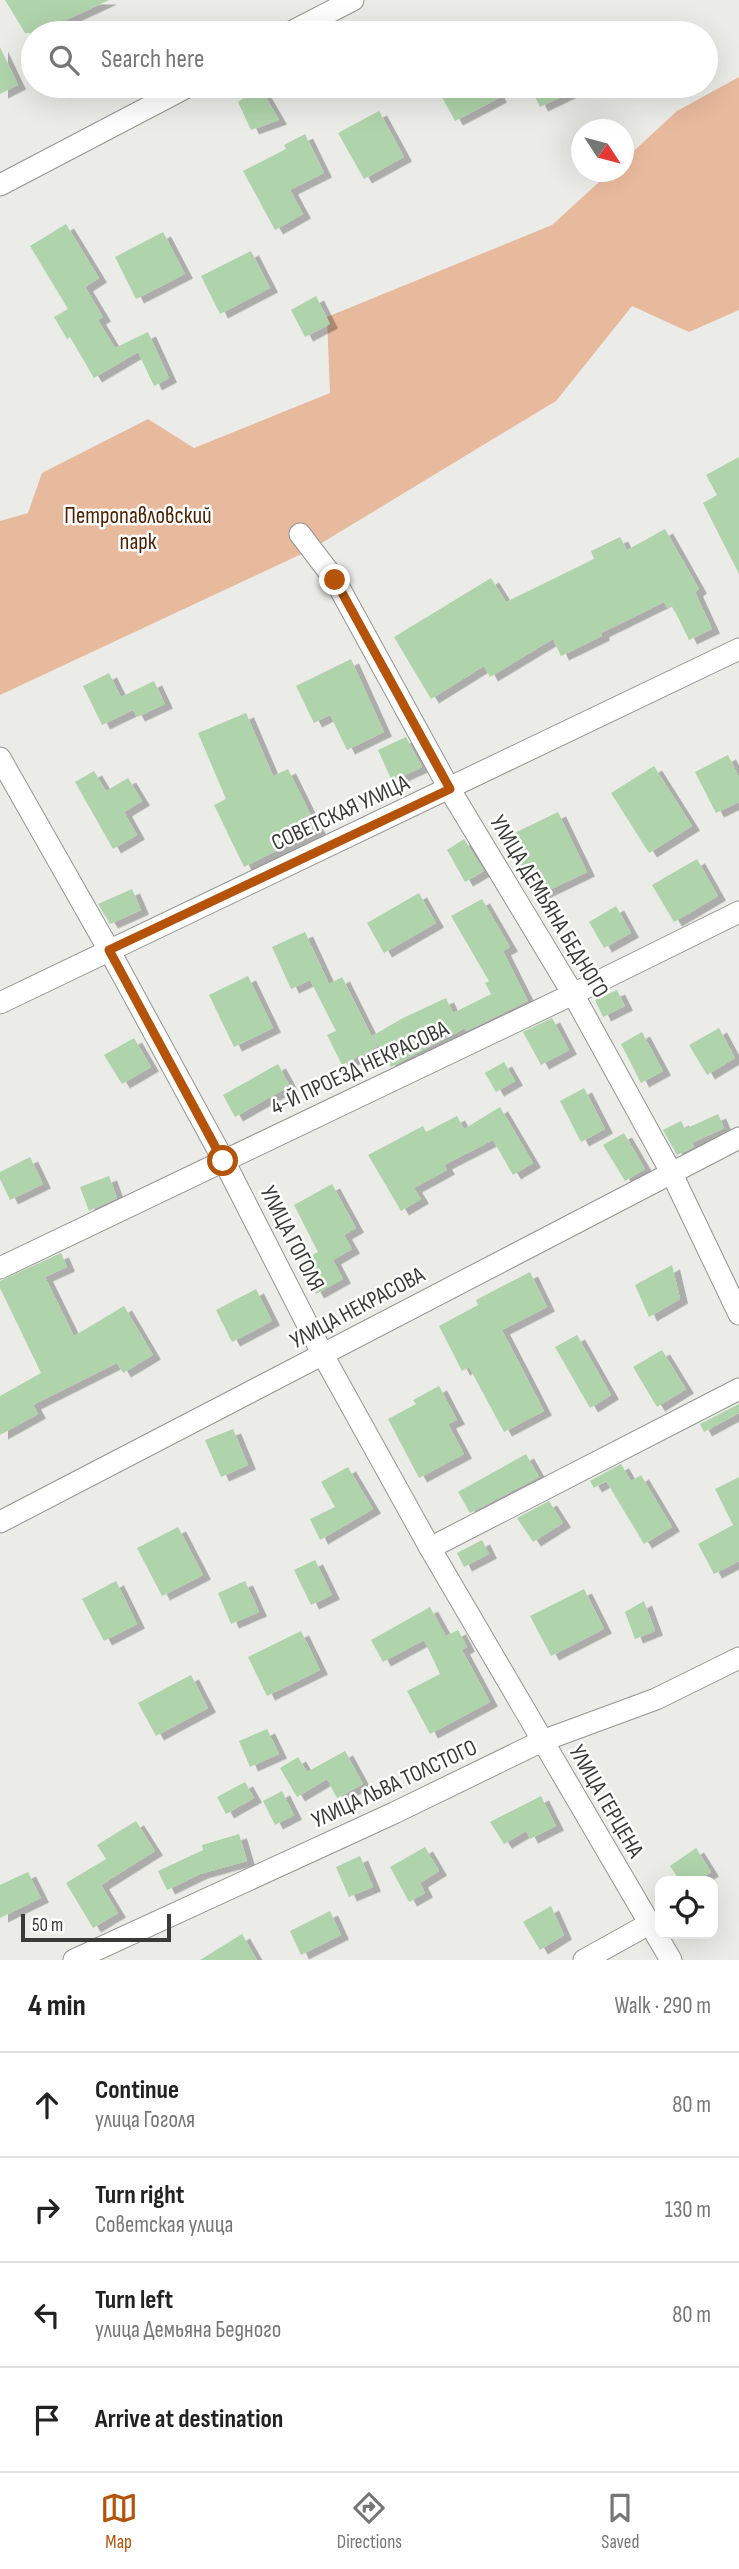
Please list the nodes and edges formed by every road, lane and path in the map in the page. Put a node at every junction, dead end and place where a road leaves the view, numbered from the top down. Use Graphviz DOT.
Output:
graph roads {
  1 [pos="353,0"];
  2 [pos="312,21"];
  3 [pos="166,98"];
  4 [pos="0,185"];
  5 [pos="300,534"];
  6 [pos="739,649"];
  7 [pos="0,758"];
  8 [pos="450,789"];
  9 [pos="739,912"];
  10 [pos="109,950"];
  11 [pos="573,994"];
  12 [pos="0,1003"];
  13 [pos="739,1138"];
  14 [pos="223,1161"];
  15 [pos="671,1172"];
  16 [pos="0,1268"];
  17 [pos="739,1314"];
  18 [pos="323,1354"];
  19 [pos="739,1389"];
  20 [pos="0,1522"];
  21 [pos="430,1548"];
  22 [pos="739,1658"];
  23 [pos="542,1741"];
  24 [pos="649,1924"];
  25 [pos="74,1960"];
  26 [pos="584,1960"];
  27 [pos="671,1960"];
  1 -- 2 [label="street"];
  3 -- 4 [label="street"];
  5 -- 8 [label="street, УЛИЦА ДЕМЬЯНА БЕДНОГО"];
  6 -- 8 [label="street, СОВЕТСКАЯ УЛИЦА"];
  7 -- 10 [label="street, УЛИЦА ГОГОЛЯ"];
  8 -- 10 [label="street, СОВЕТСКАЯ УЛИЦА"];
  8 -- 11 [label="street, УЛИЦА ДЕМЬЯНА БЕДНОГО"];
  9 -- 11 [label="street, 4-Й ПРОЕЗД НЕКРАСОВА"];
  10 -- 12 [label="street, СОВЕТСКАЯ УЛИЦА"];
  10 -- 14 [label="street, УЛИЦА ГОГОЛЯ"];
  11 -- 14 [label="street, 4-Й ПРОЕЗД НЕКРАСОВА"];
  11 -- 15 [label="street, УЛИЦА ДЕМЬЯНА БЕДНОГО"];
  13 -- 15 [label="street, УЛИЦА НЕКРАСОВА"];
  14 -- 16 [label="street, 4-Й ПРОЕЗД НЕКРАСОВА"];
  14 -- 18 [label="street, УЛИЦА ГОГОЛЯ"];
  15 -- 17 [label="street, УЛИЦА ДЕМЬЯНА БЕДНОГО"];
  15 -- 18 [label="street, УЛИЦА НЕКРАСОВА"];
  18 -- 20 [label="street, УЛИЦА НЕКРАСОВА"];
  18 -- 21 [label="street, УЛИЦА ГОГОЛЯ"];
  19 -- 21 [label="street"];
  21 -- 23 [label="street, УЛИЦА ГОГОЛЯ"];
  22 -- 23 [label="street, УЛИЦА ЛЬВА ТОЛСТОГО"];
  23 -- 24 [label="street, УЛИЦА ГЕРЦЕНА"];
  23 -- 25 [label="street, УЛИЦА ЛЬВА ТОЛСТОГО"];
  24 -- 26 [label="street"];
  24 -- 27 [label="street, УЛИЦА ГЕРЦЕНА"];
}
